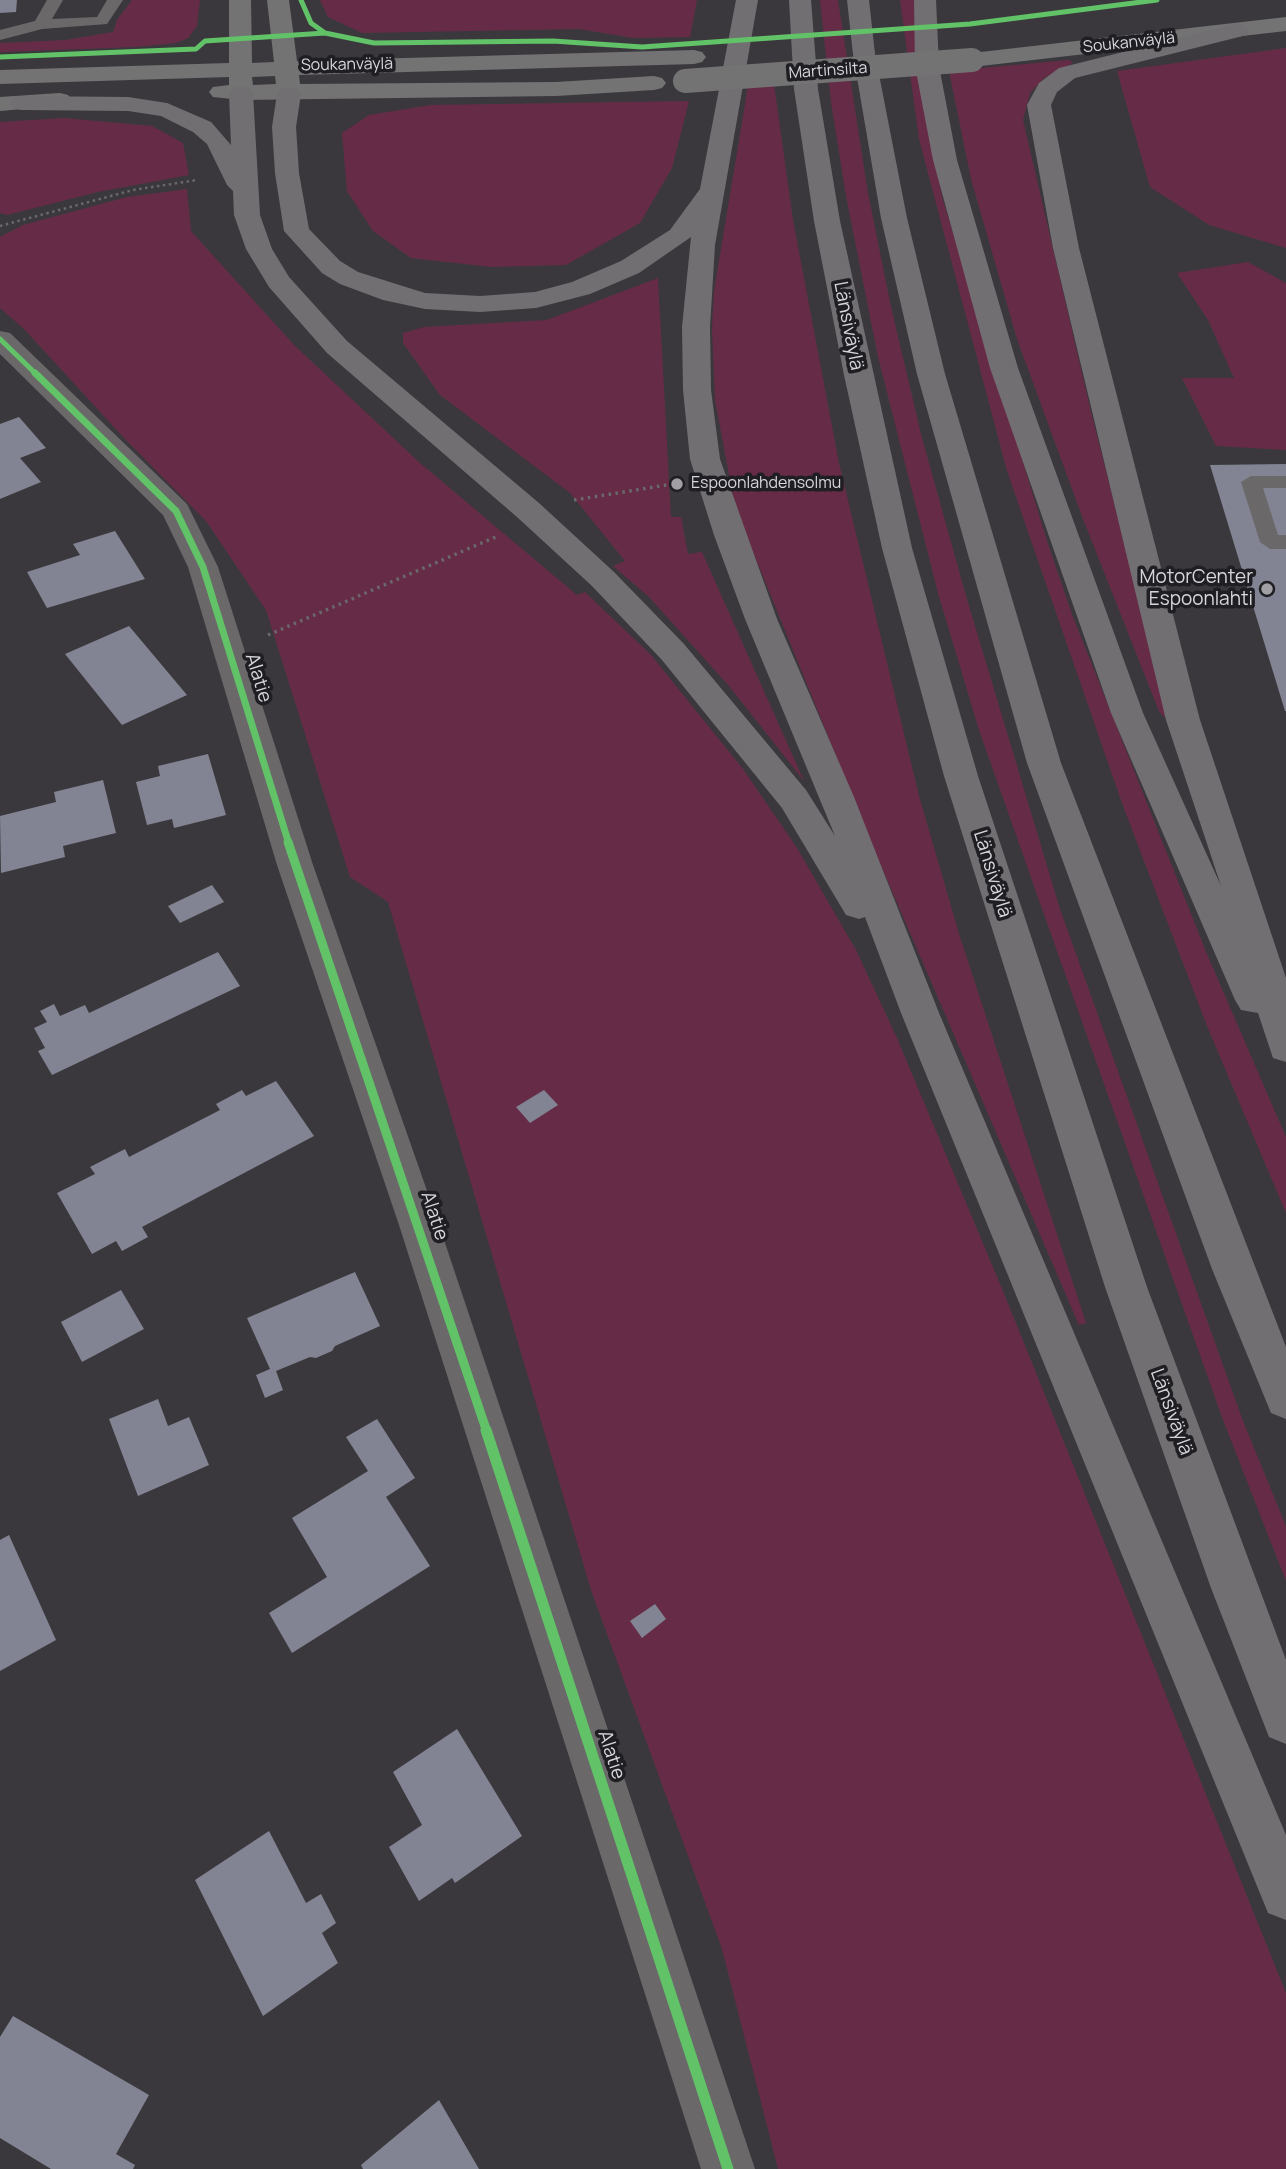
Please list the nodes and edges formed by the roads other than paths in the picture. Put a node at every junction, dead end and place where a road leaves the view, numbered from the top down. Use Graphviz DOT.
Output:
graph roads {
  1 [pos="55,0"];
  2 [pos="115,0"];
  3 [pos="240,0"];
  4 [pos="278,0"];
  5 [pos="747,0"];
  6 [pos="800,0"];
  7 [pos="858,0"];
  8 [pos="876,0"];
  9 [pos="925,0"];
  10 [pos="1178,10"];
  11 [pos="41,24"];
  12 [pos="1286,24"];
  13 [pos="1239,30"];
  14 [pos="0,35"];
  15 [pos="969,36"];
  16 [pos="864,54"];
  17 [pos="694,57"];
  18 [pos="972,60"];
  19 [pos="285,66"];
  20 [pos="242,68"];
  21 [pos="0,77"];
  22 [pos="685,81"];
  23 [pos="241,93"];
  24 [pos="289,94"];
  25 [pos="11,103"];
  26 [pos="714,178"];
  27 [pos="244,193"];
  28 [pos="0,339"];
  29 [pos="1286,482"];
  30 [pos="1286,542"];
  31 [pos="920,1013"];
  32 [pos="1286,1047"];
  33 [pos="1286,1072"];
  34 [pos="1286,1399"];
  35 [pos="1286,1720"];
  36 [pos="1286,1895"];
  37 [pos="728,2169"];
  1 -- 11 [label="lane"];
  2 -- 11 [label="lane"];
  3 -- 20 [label="main road"];
  4 -- 19 [label="main road"];
  5 -- 26 [label="highway"];
  6 -- 35 [label="highway, Länsiväylä"];
  7 -- 16 [label="highway"];
  8 -- 16 [label="highway"];
  9 -- 33 [label="highway"];
  10 -- 15 [label="main road, Soukanväylä"];
  11 -- 14 [label="lane"];
  12 -- 13 [label="main road, Soukanväylä"];
  13 -- 18 [label="main road, Soukanväylä"];
  13 -- 32 [label="highway"];
  15 -- 17 [label="main road, Martinsilta"];
  16 -- 34 [label="highway"];
  17 -- 19 [label="main road, Soukanväylä"];
  18 -- 22 [label="main road, Martinsilta, bridge"];
  19 -- 20 [label="main road, Soukanväylä"];
  19 -- 24 [label="main road"];
  20 -- 21 [label="main road, Soukanväylä"];
  20 -- 23 [label="main road"];
  22 -- 24 [label="main road, Soukanväylä"];
  23 -- 24 [label="main road, Soukanväylä"];
  23 -- 25 [label="main road, Soukanväylä"];
  23 -- 27 [label="highway"];
  24 -- 26 [label="highway"];
  25 -- 27 [label="highway"];
  26 -- 31 [label="highway"];
  27 -- 31 [label="highway"];
  28 -- 37 [label="street, Alatie"];
  29 -- 30 [label="lane"];
  31 -- 36 [label="highway"];
}
